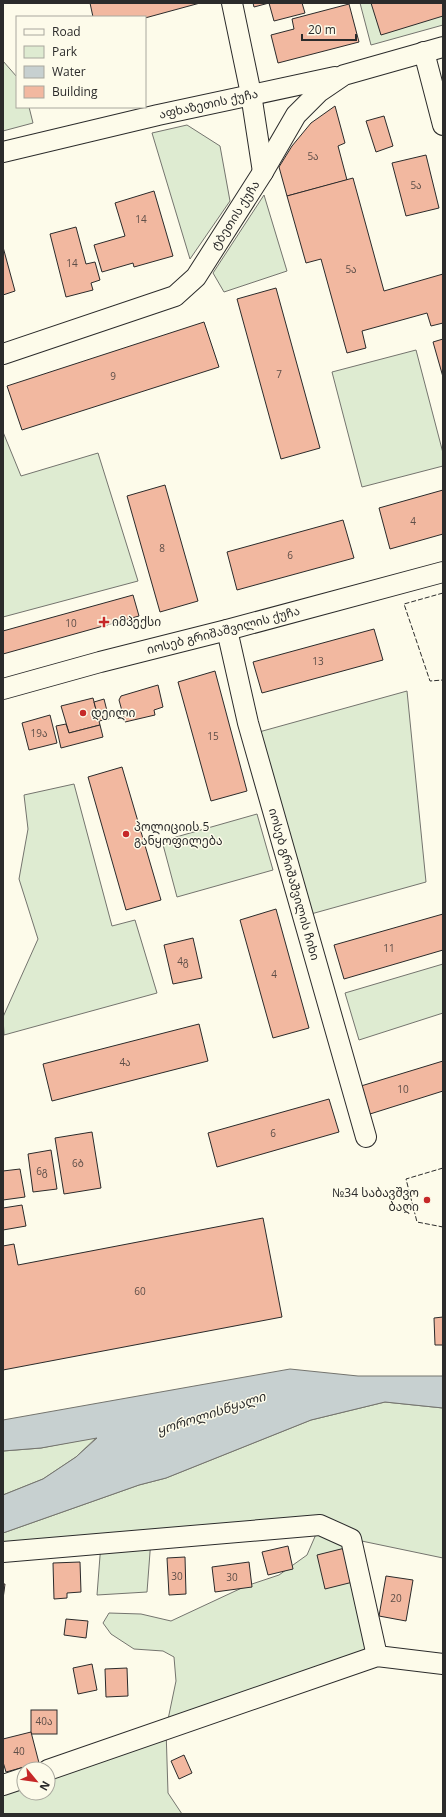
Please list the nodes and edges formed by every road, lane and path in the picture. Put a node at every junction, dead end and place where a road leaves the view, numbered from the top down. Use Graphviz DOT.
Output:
graph roads {
  1 [pos="232,3"];
  2 [pos="443,47"];
  3 [pos="424,52"];
  4 [pos="344,75"];
  5 [pos="251,94"];
  6 [pos="443,125"];
  7 [pos="3,152"];
  8 [pos="263,172"];
  9 [pos="3,354"];
  10 [pos="443,572"];
  11 [pos="227,630"];
  12 [pos="3,690"];
  13 [pos="366,1137"];
  14 [pos="3,1552"];
  15 [pos="377,1656"];
  16 [pos="443,1664"];
  17 [pos="56,1767"];
  18 [pos="16,1781"];
  19 [pos="3,1785"];
  1 -- 5 [label="street"];
  2 -- 3 [label="street, ტბეთის ქუჩა"];
  3 -- 4 [label="street, ტბეთის ქუჩა"];
  3 -- 6 [label="street"];
  4 -- 5 [label="street, აფხაზეთის ქუჩა"];
  4 -- 8 [label="street, ტბეთის ქუჩა"];
  5 -- 7 [label="street, აფხაზეთის ქუჩა"];
  5 -- 8 [label="street"];
  8 -- 9 [label="street, ტბეთის ქუჩა"];
  10 -- 11 [label="street, იოსებ გრიშაშვილის ქუჩა"];
  11 -- 12 [label="street, იოსებ გრიშაშვილის ქუჩა"];
  11 -- 13 [label="street, იოსებ გრიშაშვილის ჩიხი"];
  14 -- 15 [label="street"];
  15 -- 16 [label="street"];
  15 -- 17 [label="street"];
  18 -- 19 [label="street"];
}
